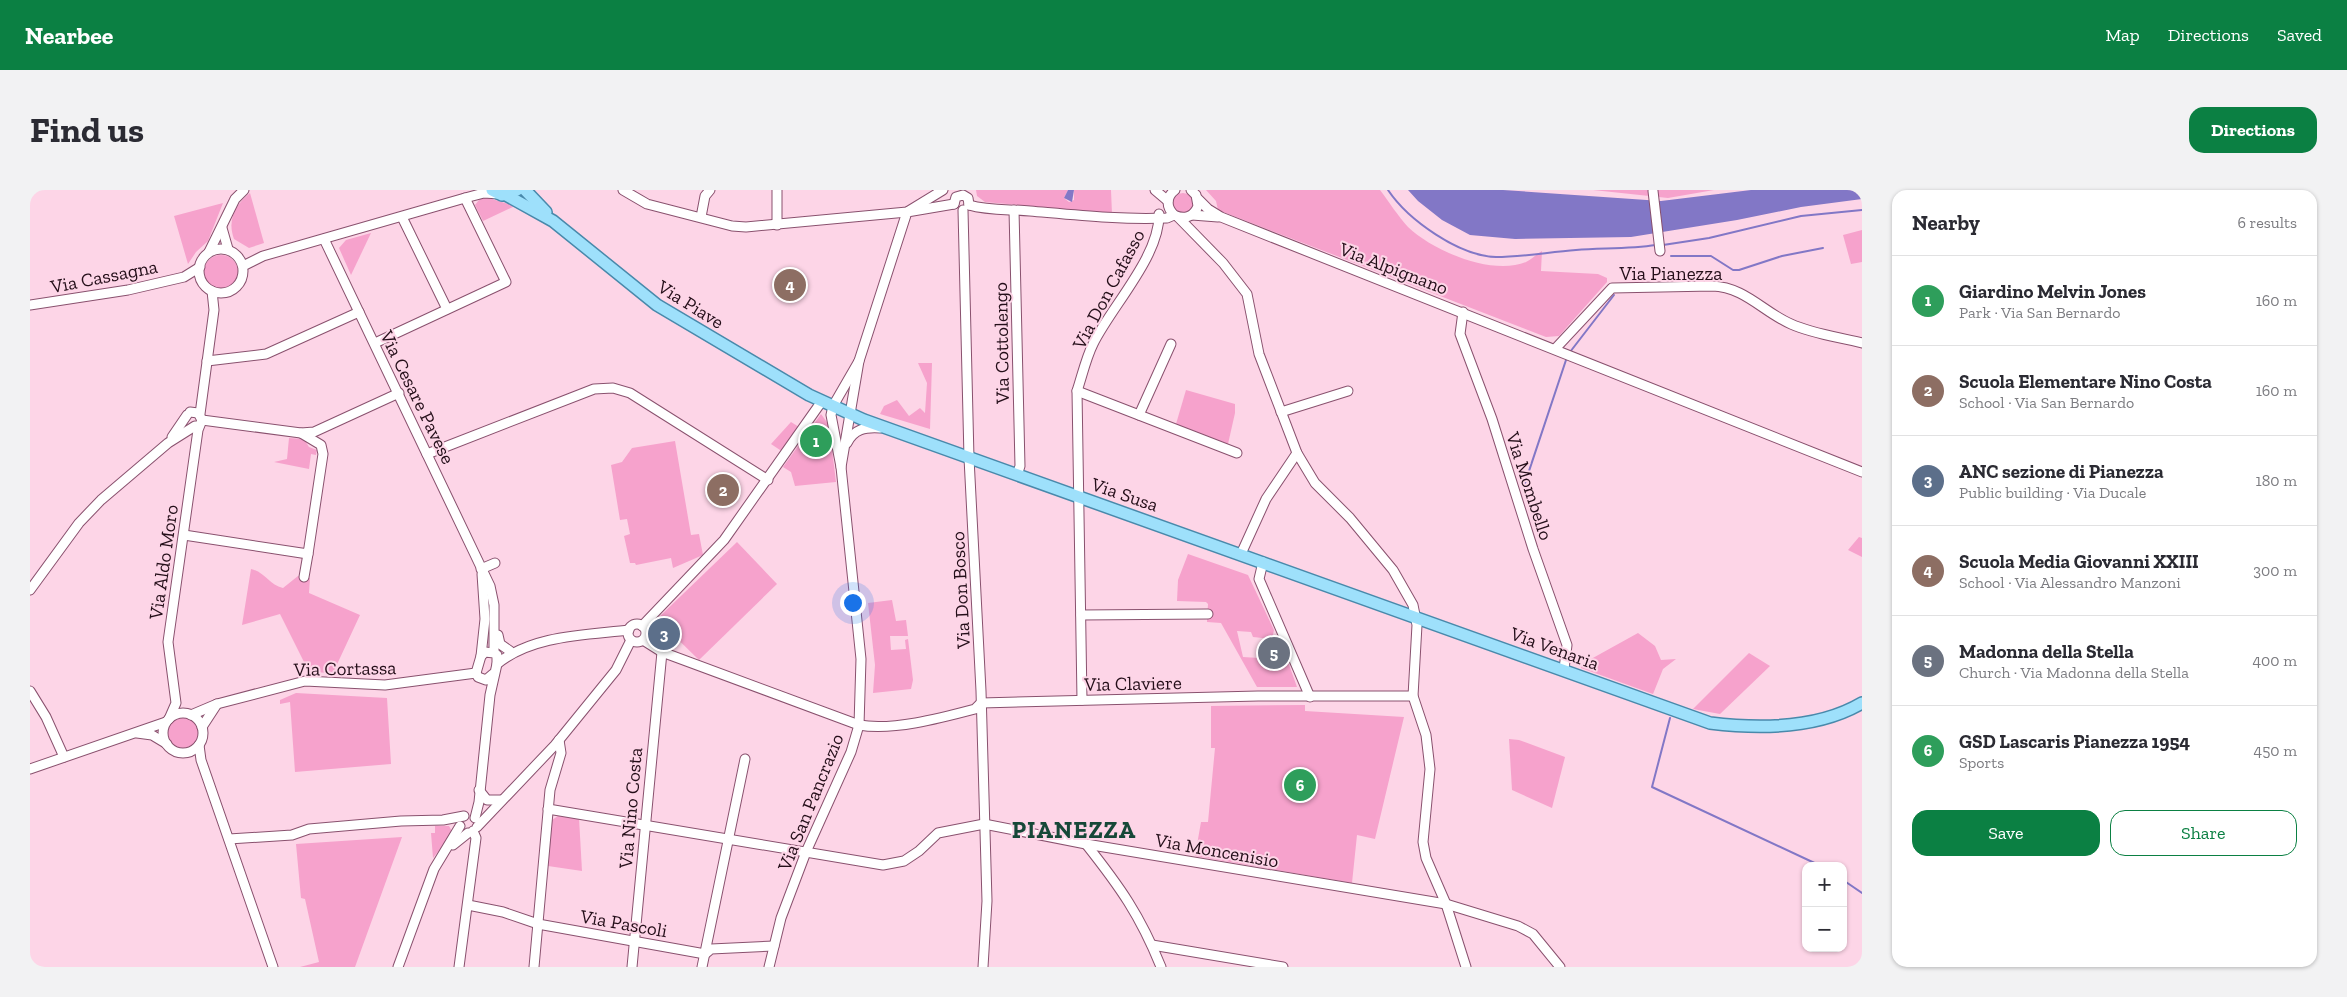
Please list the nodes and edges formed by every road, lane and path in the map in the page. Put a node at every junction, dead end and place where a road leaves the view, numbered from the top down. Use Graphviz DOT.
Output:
graph roads {
  1 [pos="244,190"];
  2 [pos="476,190"];
  3 [pos="525,190"];
  4 [pos="623,190"];
  5 [pos="710,190"];
  6 [pos="777,190"];
  7 [pos="943,190"];
  8 [pos="1155,190"];
  9 [pos="1172,190"];
  10 [pos="1191,190"];
  11 [pos="1653,191"];
  12 [pos="503,192"];
  13 [pos="964,192"];
  14 [pos="465,198"];
  15 [pos="1198,199"];
  16 [pos="1168,203"];
  17 [pos="954,204"];
  18 [pos="966,208"];
  19 [pos="1014,210"];
  20 [pos="910,212"];
  21 [pos="1158,216"];
  22 [pos="1176,216"];
  23 [pos="1191,216"];
  24 [pos="402,217"];
  25 [pos="701,217"];
  26 [pos="1220,217"];
  27 [pos="553,221"];
  28 [pos="777,225"];
  29 [pos="222,228"];
  30 [pos="1197,238"];
  31 [pos="324,239"];
  32 [pos="228,249"];
  33 [pos="1660,251"];
  34 [pos="208,252"];
  35 [pos="238,255"];
  36 [pos="263,256"];
  37 [pos="243,266"];
  38 [pos="200,267"];
  39 [pos="184,277"];
  40 [pos="203,283"];
  41 [pos="212,290"];
  42 [pos="222,293"];
  43 [pos="30,305"];
  44 [pos="447,309"];
  45 [pos="214,310"];
  46 [pos="359,312"];
  47 [pos="1463,312"];
  48 [pos="375,343"];
  49 [pos="1862,343"];
  50 [pos="1171,344"];
  51 [pos="1555,349"];
  52 [pos="208,361"];
  53 [pos="859,361"];
  54 [pos="204,389"];
  55 [pos="1077,391"];
  56 [pos="1348,391"];
  57 [pos="399,393"];
  58 [pos="822,401"];
  59 [pos="833,406"];
  60 [pos="1281,412"];
  61 [pos="189,414"];
  62 [pos="849,414"];
  63 [pos="1139,415"];
  64 [pos="199,421"];
  65 [pos="889,428"];
  66 [pos="835,432"];
  67 [pos="301,433"];
  68 [pos="168,443"];
  69 [pos="845,448"];
  70 [pos="1237,453"];
  71 [pos="1297,453"];
  72 [pos="428,454"];
  73 [pos="969,458"];
  74 [pos="841,467"];
  75 [pos="1862,472"];
  76 [pos="1017,475"];
  77 [pos="768,480"];
  78 [pos="1079,496"];
  79 [pos="184,536"];
  80 [pos="308,554"];
  81 [pos="1241,554"];
  82 [pos="1262,562"];
  83 [pos="495,563"];
  84 [pos="482,570"];
  85 [pos="304,577"];
  86 [pos="30,590"];
  87 [pos="1208,614"];
  88 [pos="1081,616"];
  89 [pos="1417,617"];
  90 [pos="494,619"];
  91 [pos="642,626"];
  92 [pos="629,630"];
  93 [pos="632,640"];
  94 [pos="643,640"];
  95 [pos="515,651"];
  96 [pos="662,652"];
  97 [pos="481,656"];
  98 [pos="496,658"];
  99 [pos="1564,669"];
  100 [pos="493,674"];
  101 [pos="477,675"];
  102 [pos="30,691"];
  103 [pos="490,695"];
  104 [pos="1413,696"];
  105 [pos="1862,696"];
  106 [pos="1310,697"];
  107 [pos="1082,700"];
  108 [pos="176,703"];
  109 [pos="981,703"];
  110 [pos="1862,703"];
  111 [pos="217,704"];
  112 [pos="1682,712"];
  113 [pos="188,714"];
  114 [pos="168,720"];
  115 [pos="858,725"];
  116 [pos="202,727"];
  117 [pos="135,733"];
  118 [pos="559,740"];
  119 [pos="166,744"];
  120 [pos="198,745"];
  121 [pos="190,751"];
  122 [pos="64,757"];
  123 [pos="745,759"];
  124 [pos="201,760"];
  125 [pos="30,769"];
  126 [pos="479,789"];
  127 [pos="499,803"];
  128 [pos="548,809"];
  129 [pos="443,820"];
  130 [pos="472,823"];
  131 [pos="984,824"];
  132 [pos="645,825"];
  133 [pos="460,826"];
  134 [pos="728,838"];
  135 [pos="229,839"];
  136 [pos="1086,844"];
  137 [pos="447,849"];
  138 [pos="806,852"];
  139 [pos="1446,904"];
  140 [pos="468,905"];
  141 [pos="538,924"];
  142 [pos="634,940"];
  143 [pos="1152,944"];
  144 [pos="774,946"];
  145 [pos="705,954"];
  146 [pos="273,967"];
  147 [pos="398,967"];
  148 [pos="459,967"];
  149 [pos="534,967"];
  150 [pos="632,967"];
  151 [pos="702,967"];
  152 [pos="769,967"];
  153 [pos="983,967"];
  154 [pos="1160,967"];
  155 [pos="1283,967"];
  156 [pos="1466,967"];
  157 [pos="1560,967"];
  1 -- 29 [label="street"];
  2 -- 14 [label="street"];
  3 -- 27 [label="main road, Via Piave"];
  4 -- 25 [label="street"];
  5 -- 25 [label="street"];
  6 -- 28 [label="street"];
  7 -- 20 [label="street"];
  8 -- 16 [label="street"];
  9 -- 16 [label="street"];
  10 -- 15 [label="street, Via Alpignano"];
  11 -- 33 [label="street"];
  12 -- 14 [label="street"];
  12 -- 27 [label="main road, Via Piave"];
  13 -- 17 [label="street"];
  13 -- 18 [label="street"];
  14 -- 24 [label="street"];
  14 -- 44 [label="street"];
  15 -- 23 [label="street"];
  15 -- 26 [label="street, Via Alpignano"];
  16 -- 21 [label="street"];
  16 -- 22 [label="street"];
  17 -- 18 [label="street"];
  17 -- 20 [label="street"];
  18 -- 19 [label="street, Via Alpignano"];
  18 -- 73 [label="street, Via Don Bosco"];
  19 -- 21 [label="street, Via Alpignano"];
  19 -- 76 [label="street, Via Cottolengo"];
  20 -- 28 [label="street"];
  20 -- 53 [label="street"];
  21 -- 22 [label="street, Via Alpignano"];
  21 -- 55 [label="street, Via Don Cafasso"];
  22 -- 23 [label="street, Via Alpignano"];
  22 -- 30 [label="street"];
  23 -- 26 [label="street, Via Alpignano"];
  23 -- 30 [label="street"];
  24 -- 31 [label="street"];
  24 -- 44 [label="street"];
  25 -- 28 [label="street"];
  26 -- 47 [label="street, Via Alpignano"];
  27 -- 58 [label="main road, Via Piave"];
  29 -- 32 [label="street"];
  29 -- 34 [label="street"];
  30 -- 60 [label="street"];
  31 -- 36 [label="street"];
  31 -- 46 [label="street, Via Cesare Pavese"];
  32 -- 34 [label="street"];
  32 -- 35 [label="street"];
  34 -- 38 [label="street"];
  35 -- 36 [label="street"];
  35 -- 37 [label="street"];
  36 -- 37 [label="street"];
  37 -- 42 [label="street"];
  38 -- 39 [label="street, Via Cassagna"];
  38 -- 40 [label="street"];
  39 -- 40 [label="street, Via Cassagna"];
  39 -- 43 [label="street, Via Cassagna"];
  40 -- 41 [label="street"];
  41 -- 42 [label="street"];
  41 -- 45 [label="street, Via Aldo Moro"];
  42 -- 45 [label="street, Via Aldo Moro"];
  44 -- 48 [label="street"];
  45 -- 52 [label="street, Via Aldo Moro"];
  46 -- 48 [label="street, Via Cesare Pavese"];
  46 -- 52 [label="street"];
  47 -- 51 [label="street, Via Alpignano"];
  47 -- 99 [label="street, Via Mombello"];
  48 -- 57 [label="street, Via Cesare Pavese"];
  49 -- 51 [label="street, Via Pianezza"];
  50 -- 63 [label="street"];
  51 -- 75 [label="street, Via Alpignano"];
  52 -- 54 [label="street, Via Aldo Moro"];
  53 -- 59 [label="street"];
  53 -- 62 [label="street"];
  54 -- 61 [label="street, Via Aldo Moro"];
  54 -- 64 [label="street, Via Aldo Moro"];
  55 -- 63 [label="street"];
  55 -- 78 [label="street, Via Don Cafasso"];
  56 -- 60 [label="street"];
  57 -- 67 [label="street"];
  57 -- 72 [label="street, Via Cesare Pavese"];
  58 -- 59 [label="main road, Via Susa"];
  58 -- 77 [label="street"];
  59 -- 62 [label="main road, Via Susa"];
  59 -- 66 [label="street"];
  60 -- 71 [label="street"];
  61 -- 64 [label="street"];
  61 -- 64 [label="street"];
  61 -- 68 [label="street, Via Aldo Moro"];
  62 -- 65 [label="main road, Via Susa"];
  62 -- 66 [label="street"];
  62 -- 69 [label="street"];
  63 -- 70 [label="street"];
  64 -- 67 [label="street"];
  64 -- 68 [label="street"];
  64 -- 79 [label="street, Via Aldo Moro"];
  65 -- 69 [label="street"];
  65 -- 73 [label="main road, Via Susa"];
  66 -- 74 [label="street"];
  67 -- 80 [label="street"];
  68 -- 86 [label="street"];
  69 -- 74 [label="street"];
  71 -- 81 [label="street"];
  71 -- 89 [label="street"];
  72 -- 77 [label="street"];
  72 -- 84 [label="street, Via Cesare Pavese"];
  73 -- 76 [label="main road, Via Susa"];
  73 -- 109 [label="street, Via Don Bosco"];
  74 -- 115 [label="street, Via San Pancrazio"];
  76 -- 78 [label="main road, Via Susa"];
  77 -- 91 [label="street"];
  78 -- 81 [label="main road, Via Susa"];
  78 -- 88 [label="street, Via Don Cafasso"];
  79 -- 80 [label="street"];
  79 -- 108 [label="street, Via Aldo Moro"];
  80 -- 85 [label="street"];
  81 -- 82 [label="main road, Via Susa"];
  82 -- 89 [label="main road, Via Susa"];
  82 -- 106 [label="street"];
  83 -- 84 [label="street"];
  84 -- 90 [label="street, Via Cesare Pavese"];
  84 -- 97 [label="street, Via Cesare Pavese"];
  87 -- 88 [label="street"];
  88 -- 107 [label="street, Via Don Cafasso"];
  89 -- 99 [label="main road, Via Venaria"];
  89 -- 104 [label="street"];
  90 -- 95 [label="street"];
  90 -- 98 [label="street, Via Cesare Pavese"];
  91 -- 92 [label="street"];
  91 -- 94 [label="street"];
  92 -- 93 [label="street"];
  92 -- 95 [label="street"];
  93 -- 94 [label="street"];
  93 -- 118 [label="street"];
  94 -- 96 [label="street"];
  95 -- 98 [label="street"];
  96 -- 115 [label="street"];
  96 -- 132 [label="street, Via Nino Costa"];
  97 -- 98 [label="street"];
  97 -- 101 [label="street, Via Cesare Pavese"];
  98 -- 100 [label="street, Via Cesare Pavese"];
  99 -- 112 [label="main road, Via Venaria"];
  100 -- 101 [label="street"];
  100 -- 103 [label="street, Via Cesare Pavese"];
  101 -- 103 [label="street"];
  101 -- 111 [label="street, Via Cortassa"];
  102 -- 122 [label="street"];
  103 -- 126 [label="street, Via Cesare Pavese"];
  104 -- 106 [label="street, Via Claviere"];
  104 -- 139 [label="street"];
  105 -- 112 [label="main road, Via Venaria"];
  106 -- 107 [label="street, Via Claviere"];
  107 -- 109 [label="street, Via Claviere"];
  108 -- 113 [label="street"];
  108 -- 114 [label="street"];
  109 -- 115 [label="street, Via Claviere"];
  109 -- 131 [label="street, Via Don Bosco"];
  110 -- 112 [label="main road, Via Venaria"];
  111 -- 113 [label="street, Via Cortassa"];
  111 -- 116 [label="street"];
  113 -- 114 [label="street"];
  113 -- 116 [label="street"];
  114 -- 117 [label="street"];
  114 -- 119 [label="street"];
  115 -- 138 [label="street, Via San Pancrazio"];
  116 -- 120 [label="street"];
  117 -- 119 [label="street"];
  117 -- 122 [label="street"];
  118 -- 127 [label="street"];
  118 -- 128 [label="street"];
  119 -- 121 [label="street"];
  120 -- 121 [label="street"];
  120 -- 124 [label="street"];
  121 -- 124 [label="street"];
  122 -- 125 [label="street"];
  123 -- 134 [label="street"];
  124 -- 135 [label="street"];
  126 -- 127 [label="street"];
  126 -- 130 [label="street, Via Cesare Pavese"];
  127 -- 130 [label="street"];
  128 -- 132 [label="street"];
  128 -- 141 [label="street"];
  129 -- 130 [label="street"];
  129 -- 133 [label="street"];
  129 -- 135 [label="street"];
  130 -- 133 [label="street"];
  130 -- 137 [label="street"];
  130 -- 140 [label="street"];
  131 -- 136 [label="street, Via Moncenisio"];
  131 -- 138 [label="street"];
  131 -- 153 [label="street, Via Don Bosco"];
  132 -- 134 [label="street"];
  132 -- 142 [label="street, Via Nino Costa"];
  133 -- 137 [label="street"];
  134 -- 138 [label="street"];
  134 -- 145 [label="street"];
  135 -- 146 [label="street"];
  136 -- 139 [label="street, Via Moncenisio"];
  136 -- 143 [label="street"];
  137 -- 147 [label="street"];
  138 -- 144 [label="street, Via San Pancrazio"];
  139 -- 156 [label="street"];
  139 -- 157 [label="street, Via Moncenisio"];
  140 -- 141 [label="street, Via Pascoli"];
  140 -- 148 [label="street"];
  141 -- 142 [label="street, Via Pascoli"];
  141 -- 149 [label="street"];
  142 -- 145 [label="street, Via Pascoli"];
  142 -- 150 [label="street, Via Nino Costa"];
  143 -- 154 [label="street"];
  143 -- 155 [label="street"];
  144 -- 145 [label="street, Via Pascoli"];
  144 -- 152 [label="street, Via San Pancrazio"];
  145 -- 151 [label="street"];
}
